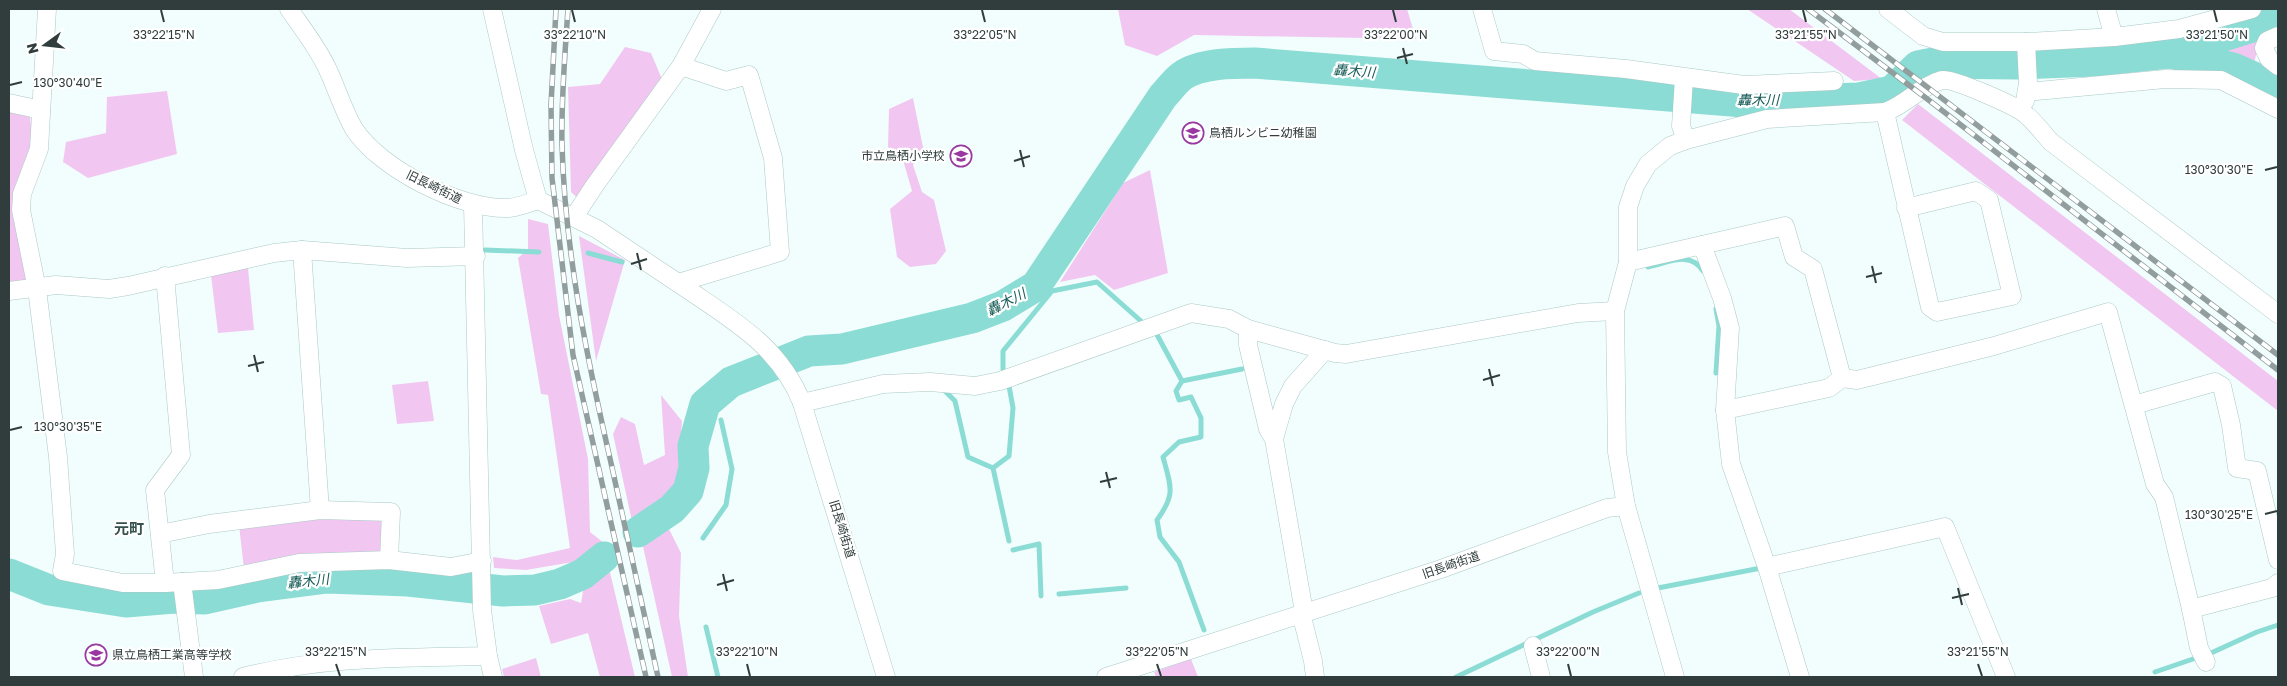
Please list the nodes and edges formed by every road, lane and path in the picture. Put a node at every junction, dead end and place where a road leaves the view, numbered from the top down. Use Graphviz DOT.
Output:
graph roads {
  1 [pos="47,9"];
  2 [pos="289,9"];
  3 [pos="492,9"];
  4 [pos="712,9"];
  5 [pos="1482,9"];
  6 [pos="1888,9"];
  7 [pos="2106,9"];
  8 [pos="2252,9"];
  9 [pos="2278,36"];
  10 [pos="2114,37"];
  11 [pos="2026,42"];
  12 [pos="681,66"];
  13 [pos="2278,66"];
  14 [pos="1684,78"];
  15 [pos="1834,81"];
  16 [pos="2027,87"];
  17 [pos="9,103"];
  18 [pos="2278,109"];
  19 [pos="41,110"];
  20 [pos="2022,111"];
  21 [pos="1885,112"];
  22 [pos="1686,140"];
  23 [pos="538,200"];
  24 [pos="473,205"];
  25 [pos="1906,208"];
  26 [pos="574,217"];
  27 [pos="1702,246"];
  28 [pos="302,250"];
  29 [pos="476,256"];
  30 [pos="1628,262"];
  31 [pos="165,276"];
  32 [pos="678,283"];
  33 [pos="37,289"];
  34 [pos="9,291"];
  35 [pos="1615,310"];
  36 [pos="2278,314"];
  37 [pos="1248,329"];
  38 [pos="1325,350"];
  39 [pos="1842,378"];
  40 [pos="802,403"];
  41 [pos="2134,405"];
  42 [pos="1725,410"];
  43 [pos="1274,439"];
  44 [pos="1626,506"];
  45 [pos="320,510"];
  46 [pos="160,534"];
  47 [pos="389,560"];
  48 [pos="2278,560"];
  49 [pos="482,562"];
  50 [pos="1768,566"];
  51 [pos="174,582"];
  52 [pos="2278,583"];
  53 [pos="2191,609"];
  54 [pos="1303,612"];
  55 [pos="1534,646"];
  56 [pos="488,656"];
  57 [pos="2206,662"];
  58 [pos="194,677"];
  59 [pos="243,677"];
  60 [pos="493,677"];
  61 [pos="886,677"];
  62 [pos="1106,677"];
  63 [pos="1315,677"];
  64 [pos="1541,677"];
  65 [pos="1675,677"];
  66 [pos="1800,677"];
  67 [pos="2006,677"];
  1 -- 19 [label="street"];
  2 -- 24 [label="street, 旧長崎街道"];
  3 -- 23 [label="street"];
  4 -- 12 [label="street"];
  5 -- 14 [label="street"];
  6 -- 11 [label="street"];
  7 -- 10 [label="street"];
  8 -- 10 [label="street"];
  9 -- 13 [label="street"];
  10 -- 11 [label="street"];
  11 -- 16 [label="street"];
  12 -- 26 [label="street"];
  12 -- 32 [label="street"];
  14 -- 15 [label="street"];
  14 -- 22 [label="street"];
  16 -- 18 [label="street"];
  16 -- 20 [label="street"];
  17 -- 19 [label="street"];
  19 -- 33 [label="street"];
  20 -- 21 [label="street"];
  20 -- 36 [label="street"];
  21 -- 22 [label="street"];
  21 -- 25 [label="street"];
  22 -- 30 [label="street"];
  23 -- 24 [label="street, 旧長崎街道"];
  23 -- 26 [label="street"];
  24 -- 29 [label="street"];
  25 -- 25 [label="street"];
  26 -- 32 [label="street"];
  27 -- 30 [label="street"];
  27 -- 39 [label="street"];
  27 -- 42 [label="street"];
  28 -- 29 [label="street"];
  28 -- 31 [label="street"];
  28 -- 45 [label="street"];
  29 -- 49 [label="street"];
  30 -- 35 [label="street"];
  31 -- 33 [label="street"];
  31 -- 46 [label="street"];
  32 -- 40 [label="street, 旧長崎街道"];
  33 -- 34 [label="street"];
  33 -- 51 [label="street"];
  35 -- 38 [label="street"];
  35 -- 44 [label="street"];
  37 -- 38 [label="street"];
  37 -- 40 [label="street"];
  37 -- 43 [label="street"];
  38 -- 43 [label="street"];
  39 -- 41 [label="street"];
  39 -- 42 [label="street"];
  40 -- 61 [label="street, 旧長崎街道"];
  41 -- 48 [label="street"];
  41 -- 53 [label="street"];
  42 -- 50 [label="street"];
  43 -- 54 [label="street"];
  44 -- 54 [label="street, 旧長崎街道"];
  44 -- 65 [label="street"];
  45 -- 46 [label="street"];
  45 -- 47 [label="street"];
  46 -- 51 [label="street"];
  47 -- 49 [label="street"];
  47 -- 51 [label="street"];
  49 -- 56 [label="street"];
  50 -- 66 [label="street"];
  50 -- 67 [label="street"];
  51 -- 58 [label="street"];
  52 -- 53 [label="street"];
  53 -- 57 [label="street"];
  54 -- 62 [label="street, 旧長崎街道"];
  54 -- 63 [label="street"];
  55 -- 64 [label="street"];
  56 -- 59 [label="street"];
  56 -- 60 [label="street"];
}
